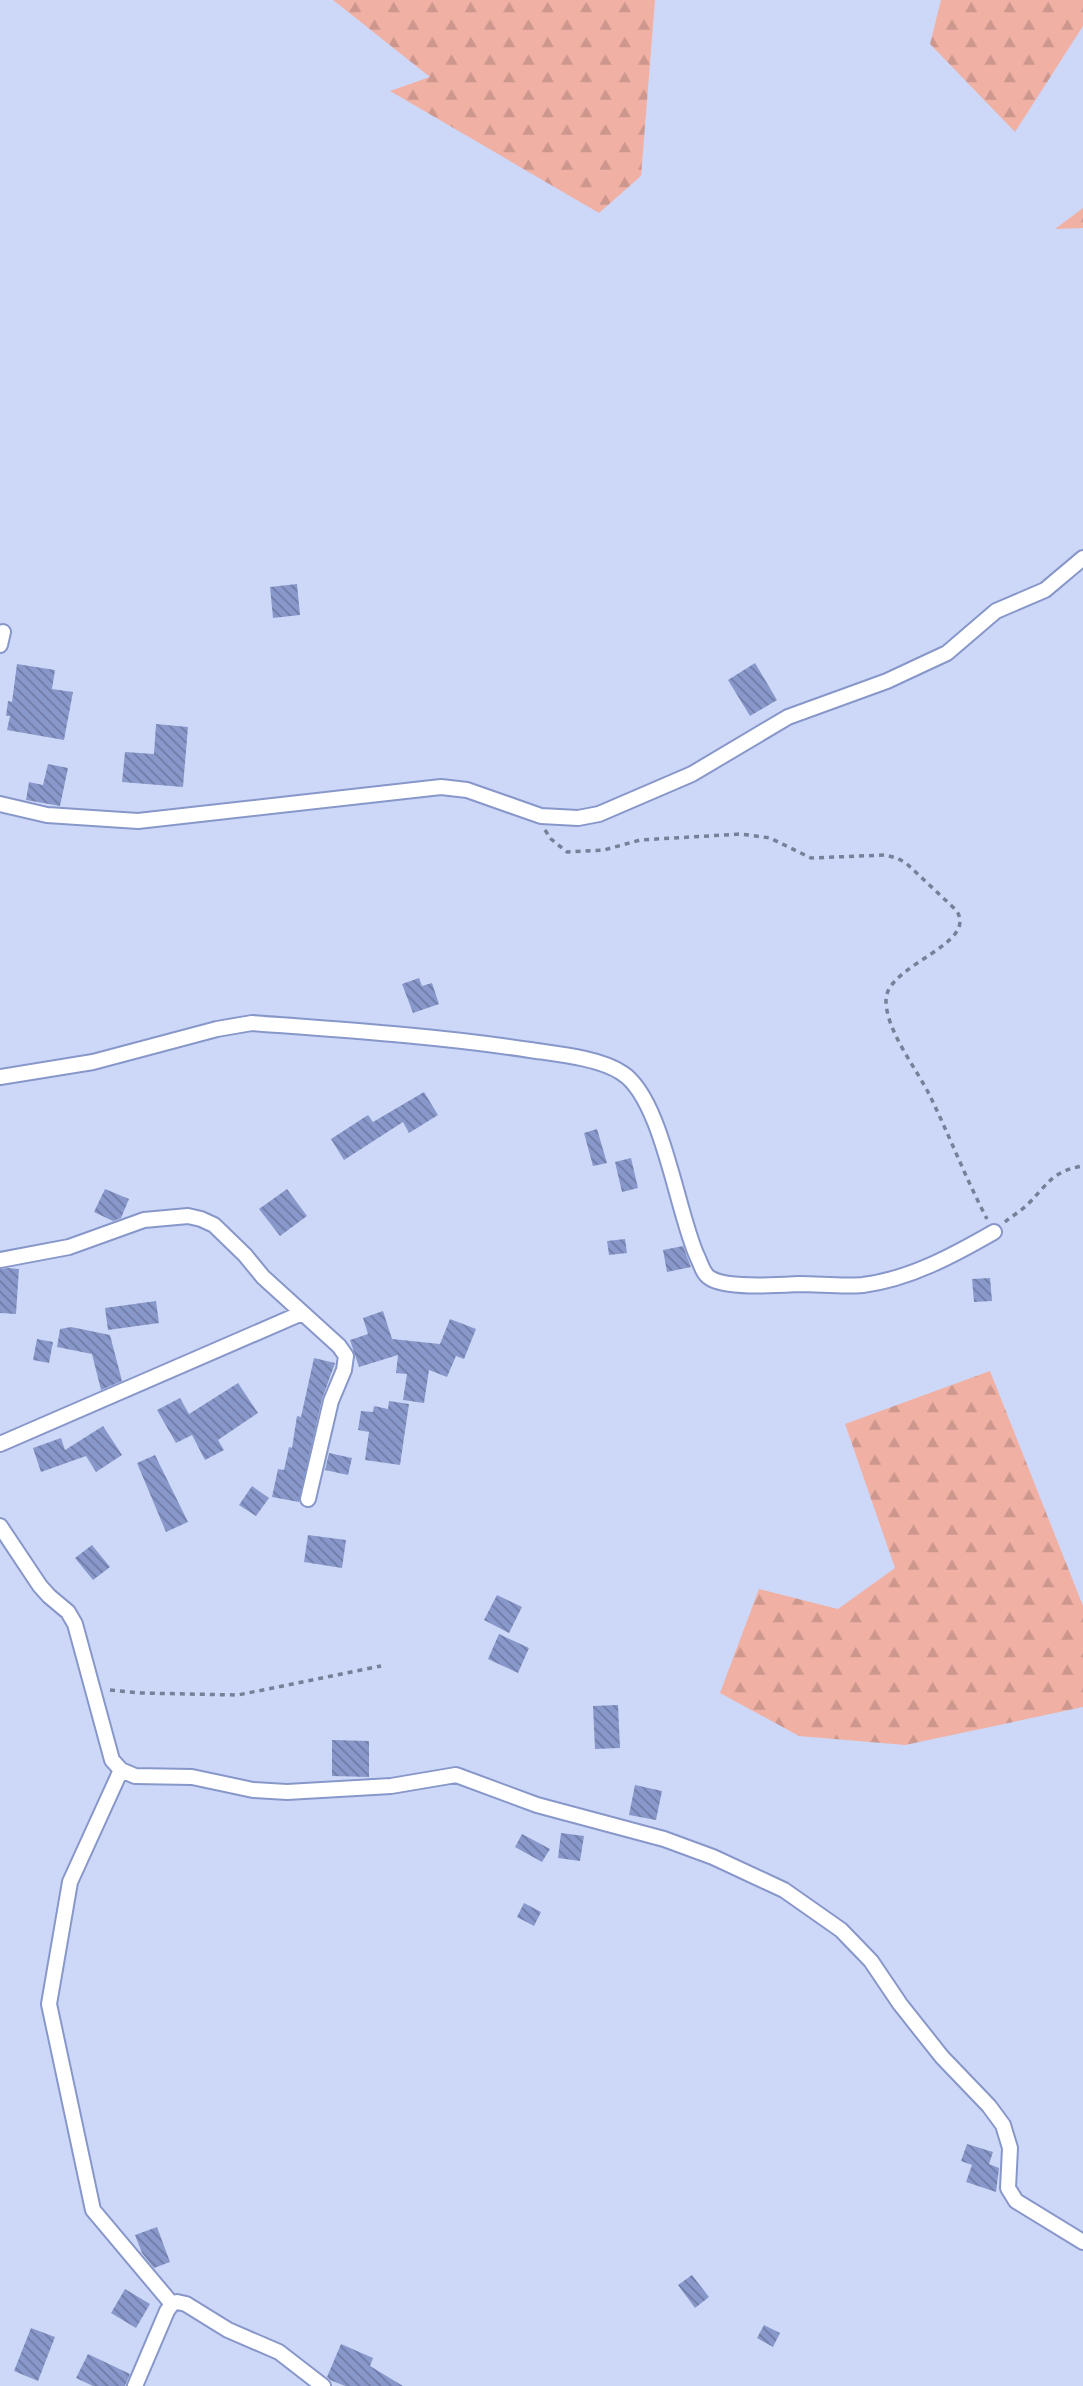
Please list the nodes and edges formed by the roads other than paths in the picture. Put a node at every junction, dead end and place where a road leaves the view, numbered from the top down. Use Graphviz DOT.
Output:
graph roads {
  1 [pos="1083,558"];
  2 [pos="0,804"];
  3 [pos="0,1077"];
  4 [pos="994,1232"];
  5 [pos="0,1260"];
  6 [pos="302,1313"];
  7 [pos="0,1444"];
  8 [pos="308,1499"];
  9 [pos="0,1526"];
  10 [pos="121,1770"];
  11 [pos="1083,2242"];
  12 [pos="172,2304"];
  13 [pos="135,2386"];
  14 [pos="323,2386"];
  1 -- 2 [label="street"];
  3 -- 4 [label="street"];
  5 -- 6 [label="street"];
  6 -- 7 [label="street"];
  6 -- 8 [label="street"];
  9 -- 10 [label="street"];
  10 -- 11 [label="street"];
  10 -- 12 [label="street"];
  12 -- 13 [label="street"];
  12 -- 14 [label="street"];
}
